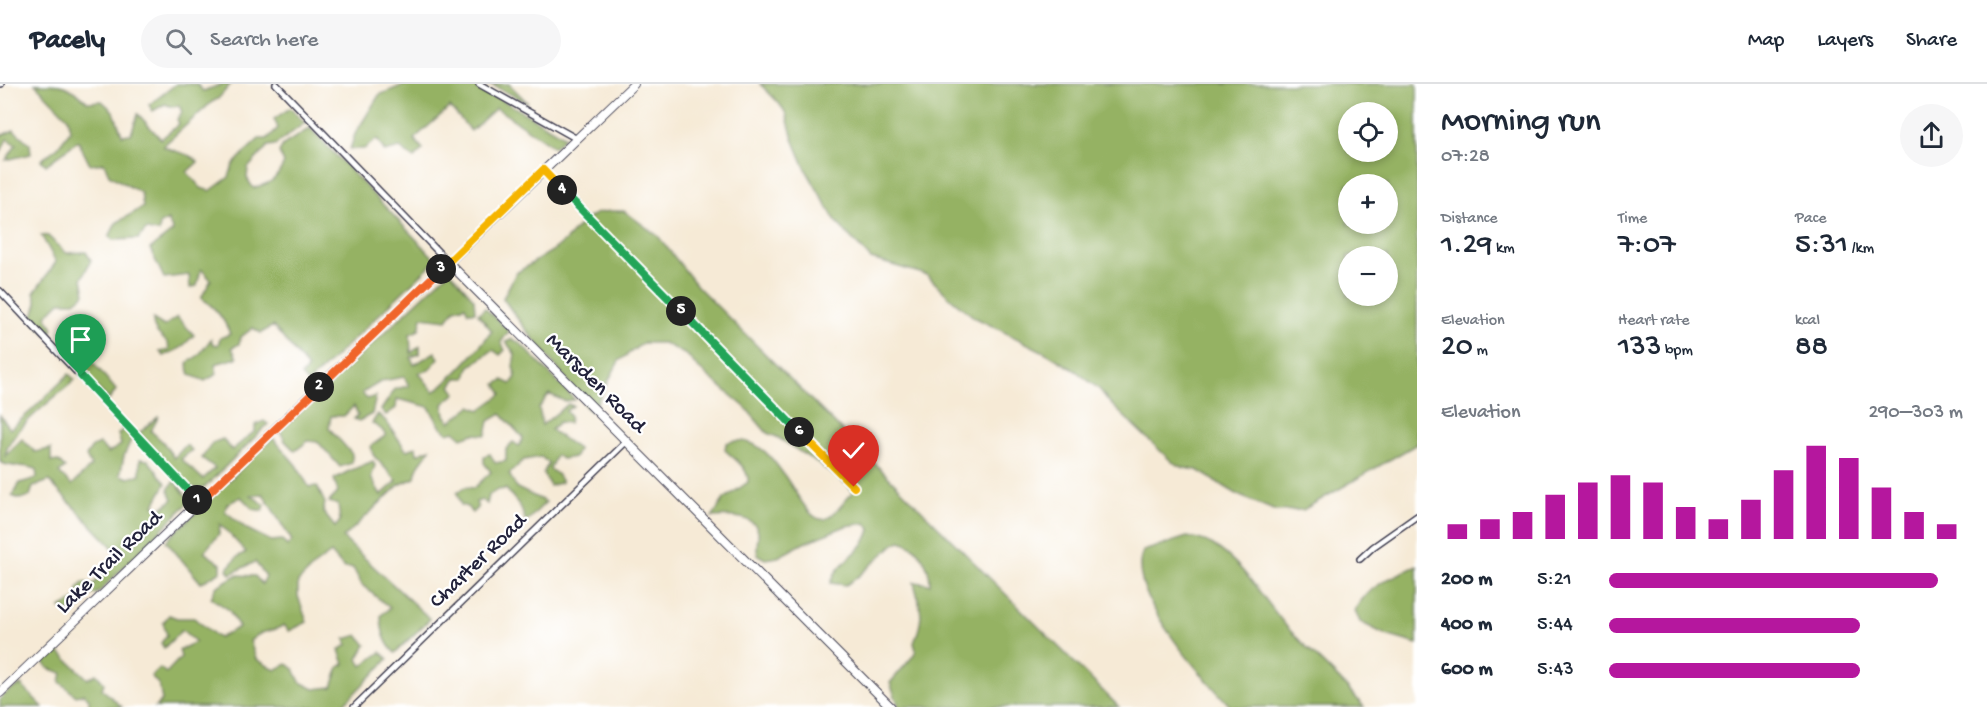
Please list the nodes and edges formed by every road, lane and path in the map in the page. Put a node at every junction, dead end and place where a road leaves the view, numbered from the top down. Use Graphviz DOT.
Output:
graph roads {
  1 [pos="276,84"];
  2 [pos="479,84"];
  3 [pos="634,84"];
  4 [pos="577,140"];
  5 [pos="543,170"];
  6 [pos="448,262"];
  7 [pos="0,291"];
  8 [pos="627,441"];
  9 [pos="854,487"];
  10 [pos="199,502"];
  11 [pos="1417,516"];
  12 [pos="1360,559"];
  13 [pos="0,693"];
  14 [pos="354,707"];
  15 [pos="891,707"];
  1 -- 6 [label="street, Marsden Road"];
  2 -- 4 [label="street"];
  3 -- 4 [label="street, Lake Trail Road"];
  4 -- 5 [label="street, Lake Trail Road"];
  5 -- 6 [label="street, Lake Trail Road"];
  5 -- 9 [label="street"];
  6 -- 8 [label="street, Marsden Road"];
  6 -- 10 [label="street, Lake Trail Road"];
  7 -- 10 [label="street"];
  8 -- 14 [label="street, Charter Road"];
  8 -- 15 [label="street, Marsden Road"];
  10 -- 13 [label="street, Lake Trail Road"];
  11 -- 12 [label="street"];
}
